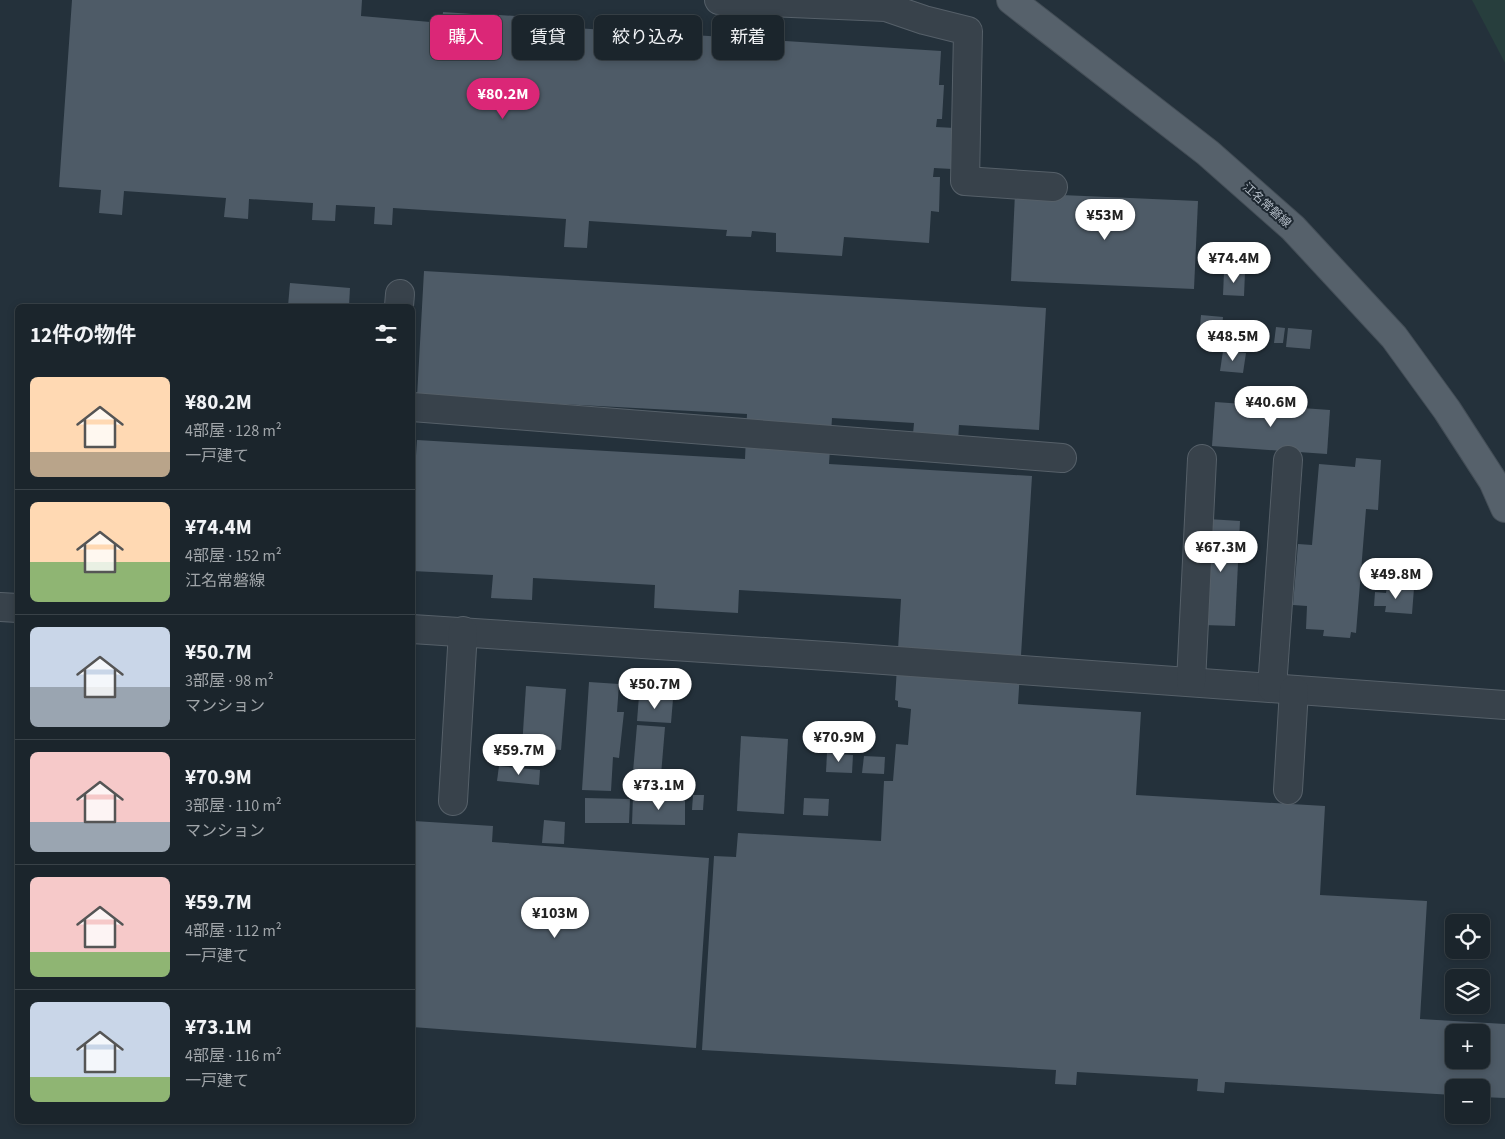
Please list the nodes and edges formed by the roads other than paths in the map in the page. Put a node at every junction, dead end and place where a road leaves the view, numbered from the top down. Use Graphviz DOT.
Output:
graph roads {
  1 [pos="735,0"];
  2 [pos="1011,0"];
  3 [pos="1053,187"];
  4 [pos="415,407"];
  5 [pos="1062,458"];
  6 [pos="1202,459"];
  7 [pos="1288,460"];
  8 [pos="1505,508"];
  9 [pos="0,607"];
  10 [pos="15,608"];
  11 [pos="415,628"];
  12 [pos="463,631"];
  13 [pos="1191,682"];
  14 [pos="1283,689"];
  15 [pos="1505,705"];
  16 [pos="1288,790"];
  17 [pos="453,801"];
  1 -- 3 [label="lane"];
  2 -- 8 [label="main road, 江名常磐線"];
  4 -- 5 [label="lane"];
  6 -- 13 [label="lane"];
  7 -- 14 [label="lane"];
  9 -- 10 [label="lane"];
  11 -- 12 [label="lane"];
  12 -- 13 [label="lane"];
  12 -- 17 [label="lane"];
  13 -- 14 [label="lane"];
  14 -- 15 [label="lane"];
  14 -- 16 [label="lane"];
}
